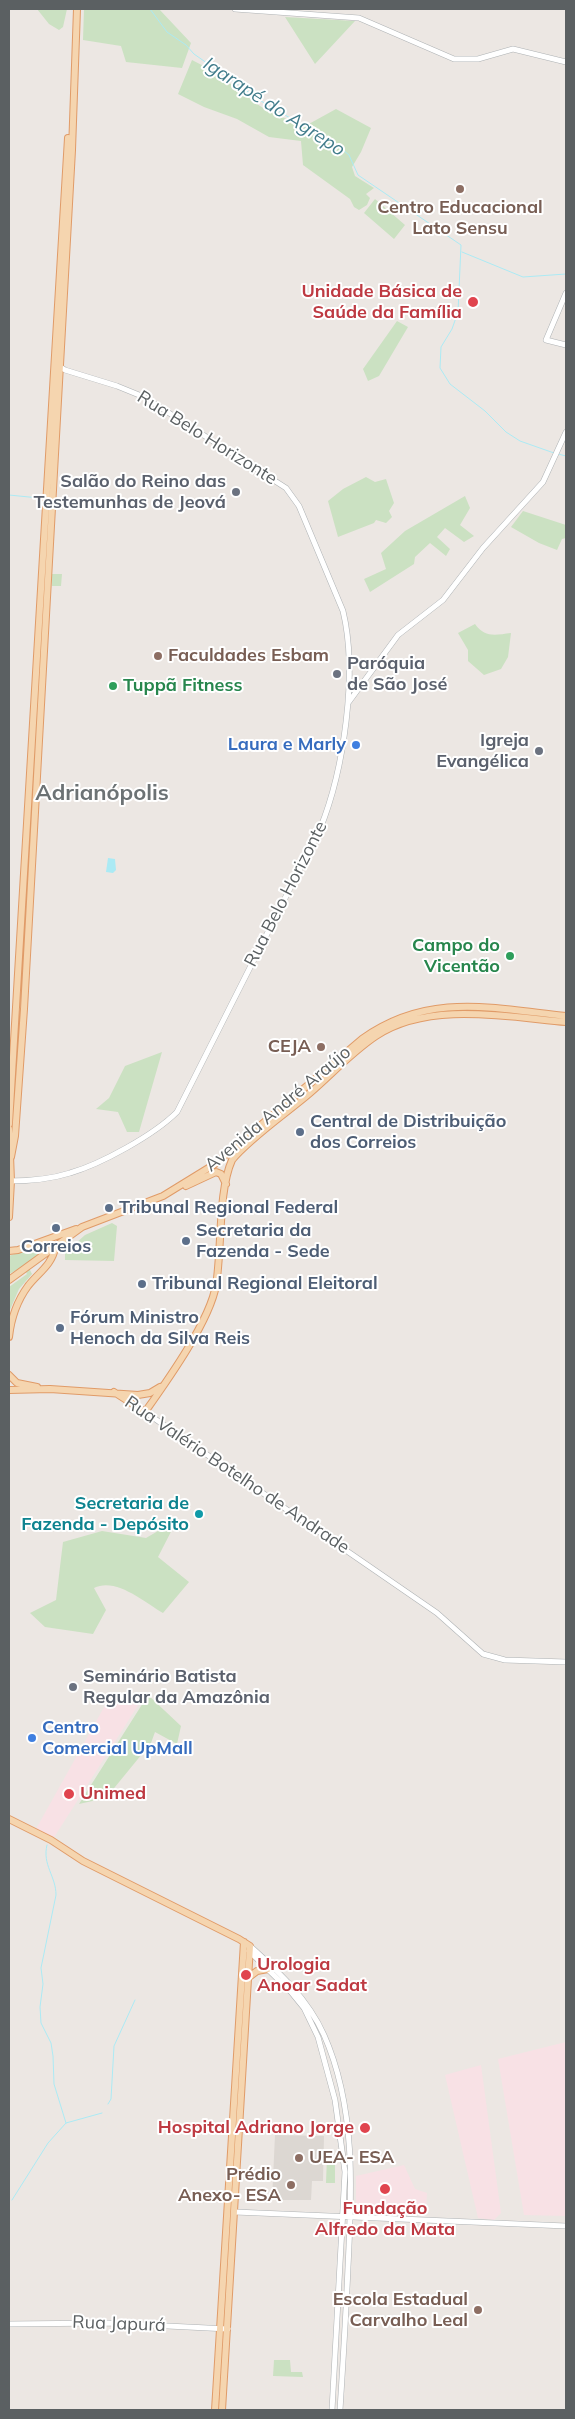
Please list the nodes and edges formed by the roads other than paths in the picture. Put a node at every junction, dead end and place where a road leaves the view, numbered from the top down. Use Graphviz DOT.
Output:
graph roads {
  1 [pos="77,9"];
  2 [pos="235,9"];
  3 [pos="566,62"];
  4 [pos="63,253"];
  5 [pos="566,293"];
  6 [pos="566,345"];
  7 [pos="59,366"];
  8 [pos="79,374"];
  9 [pos="59,376"];
  10 [pos="566,432"];
  11 [pos="348,703"];
  12 [pos="14,963"];
  13 [pos="18,970"];
  14 [pos="17,987"];
  15 [pos="12,994"];
  16 [pos="566,1016"];
  17 [pos="566,1022"];
  18 [pos="9,1124"];
  19 [pos="9,1129"];
  20 [pos="11,1157"];
  21 [pos="10,1181"];
  22 [pos="226,1185"];
  23 [pos="170,1192"];
  24 [pos="9,1217"];
  25 [pos="82,1227"];
  26 [pos="55,1248"];
  27 [pos="9,1251"];
  28 [pos="9,1280"];
  29 [pos="9,1337"];
  30 [pos="9,1376"];
  31 [pos="166,1381"];
  32 [pos="50,1389"];
  33 [pos="9,1390"];
  34 [pos="114,1392"];
  35 [pos="145,1412"];
  36 [pos="566,1662"];
  37 [pos="9,1819"];
  38 [pos="246,1946"];
  39 [pos="268,1969"];
  40 [pos="246,1976"];
  41 [pos="241,2044"];
  42 [pos="230,2156"];
  43 [pos="239,2156"];
  44 [pos="235,2212"];
  45 [pos="344,2218"];
  46 [pos="350,2218"];
  47 [pos="566,2226"];
  48 [pos="9,2324"];
  49 [pos="220,2328"];
  50 [pos="228,2329"];
  51 [pos="215,2410"];
  52 [pos="222,2410"];
  53 [pos="332,2410"];
  54 [pos="340,2410"];
  1 -- 4 [label="main road"];
  2 -- 3 [label="street"];
  4 -- 7 [label="main road"];
  4 -- 13 [label="main road"];
  5 -- 6 [label="street"];
  7 -- 8 [label="street, Rua Belo Horizonte"];
  7 -- 9 [label="main road"];
  8 -- 9 [label="street, Rua Belo Horizonte"];
  8 -- 11 [label="street, Rua Belo Horizonte"];
  9 -- 20 [label="main road"];
  10 -- 11 [label="street"];
  11 -- 21 [label="street, Rua Belo Horizonte"];
  12 -- 13 [label="main road"];
  13 -- 14 [label="main road"];
  14 -- 15 [label="main road"];
  14 -- 18 [label="main road"];
  16 -- 23 [label="main road, Avenida André Araújo"];
  17 -- 22 [label="main road, Avenida André Araújo"];
  19 -- 20 [label="main road"];
  20 -- 21 [label="main road"];
  21 -- 24 [label="main road"];
  22 -- 23 [label="main road"];
  22 -- 31 [label="main road"];
  23 -- 25 [label="main road, Avenida André Araújo"];
  25 -- 26 [label="main road, Avenida André Araújo"];
  25 -- 27 [label="main road"];
  26 -- 28 [label="main road, Avenida André Araújo"];
  26 -- 29 [label="main road"];
  30 -- 32 [label="main road"];
  31 -- 34 [label="main road"];
  31 -- 35 [label="main road"];
  32 -- 33 [label="main road, Rua Valério Botelho de Andrade"];
  32 -- 34 [label="main road, Rua Valério Botelho de Andrade"];
  34 -- 35 [label="main road, Rua Valério Botelho de Andrade"];
  35 -- 36 [label="street, Rua Valério Botelho de Andrade"];
  37 -- 38 [label="main road"];
  38 -- 39 [label="street"];
  38 -- 40 [label="main road"];
  38 -- 46 [label="street"];
  39 -- 40 [label="main road"];
  39 -- 45 [label="street"];
  40 -- 41 [label="main road"];
  41 -- 42 [label="main road"];
  41 -- 43 [label="main road"];
  42 -- 43 [label="main road"];
  42 -- 49 [label="main road"];
  43 -- 44 [label="main road"];
  44 -- 45 [label="street"];
  44 -- 50 [label="main road"];
  45 -- 46 [label="street"];
  45 -- 53 [label="street"];
  46 -- 47 [label="street"];
  46 -- 54 [label="street"];
  48 -- 49 [label="street, Rua Japurá"];
  49 -- 50 [label="street, Rua Japurá"];
  49 -- 51 [label="main road"];
  50 -- 52 [label="main road"];
}
